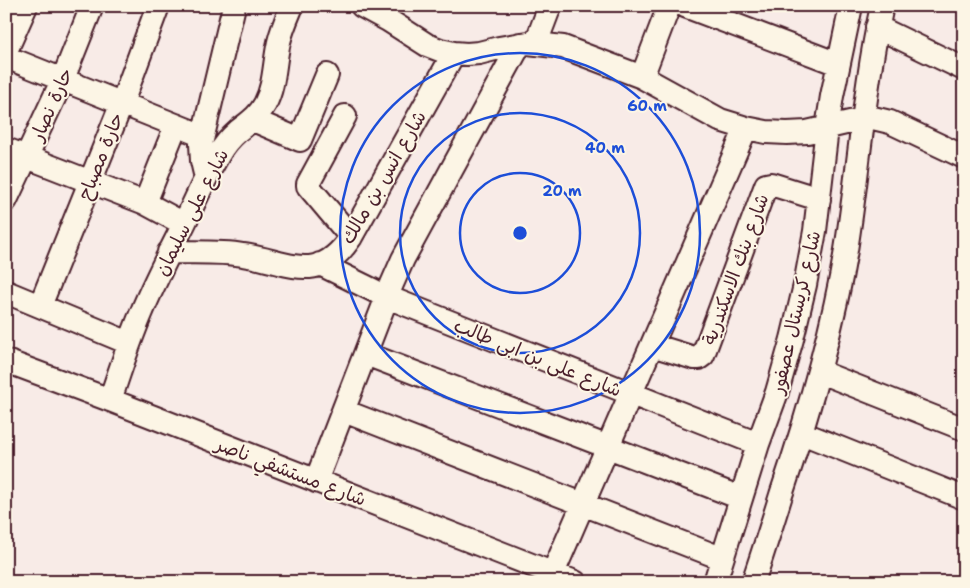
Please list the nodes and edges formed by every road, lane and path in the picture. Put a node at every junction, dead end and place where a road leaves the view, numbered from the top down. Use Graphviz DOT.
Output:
graph roads {
  1 [pos="26,6"];
  2 [pos="92,6"];
  3 [pos="158,6"];
  4 [pos="234,6"];
  5 [pos="292,6"];
  6 [pos="362,6"];
  7 [pos="550,6"];
  8 [pos="669,6"];
  9 [pos="685,6"];
  10 [pos="851,6"];
  11 [pos="879,17"];
  12 [pos="528,43"];
  13 [pos="6,51"];
  14 [pos="454,53"];
  15 [pos="6,56"];
  16 [pos="838,64"];
  17 [pos="964,69"];
  18 [pos="327,75"];
  19 [pos="642,77"];
  20 [pos="63,79"];
  21 [pos="122,103"];
  22 [pos="345,116"];
  23 [pos="863,119"];
  24 [pos="253,120"];
  25 [pos="176,125"];
  26 [pos="746,128"];
  27 [pos="827,128"];
  28 [pos="203,136"];
  29 [pos="6,149"];
  30 [pos="27,157"];
  31 [pos="964,157"];
  32 [pos="206,178"];
  33 [pos="90,182"];
  34 [pos="819,199"];
  35 [pos="6,200"];
  36 [pos="145,203"];
  37 [pos="184,224"];
  38 [pos="351,237"];
  39 [pos="169,252"];
  40 [pos="320,264"];
  41 [pos="6,292"];
  42 [pos="387,297"];
  43 [pos="40,306"];
  44 [pos="129,343"];
  45 [pos="652,344"];
  46 [pos="366,354"];
  47 [pos="6,361"];
  48 [pos="820,372"];
  49 [pos="631,394"];
  50 [pos="110,400"];
  51 [pos="344,411"];
  52 [pos="964,429"];
  53 [pos="802,434"];
  54 [pos="758,444"];
  55 [pos="608,446"];
  56 [pos="316,481"];
  57 [pos="741,498"];
  58 [pos="964,498"];
  59 [pos="583,504"];
  60 [pos="722,558"];
  61 [pos="553,573"];
  62 [pos="757,580"];
  63 [pos="575,582"];
  64 [pos="715,582"];
  1 -- 13 [label="street"];
  2 -- 20 [label="street, حارة نصار"];
  3 -- 21 [label="street, حارة مصباح"];
  4 -- 28 [label="street"];
  5 -- 24 [label="street, شارع على سليمان"];
  6 -- 14 [label="street"];
  7 -- 12 [label="street"];
  8 -- 19 [label="street"];
  9 -- 16 [label="street"];
  10 -- 16 [label="street, شارع كريستال عصفور"];
  11 -- 17 [label="street"];
  11 -- 23 [label="street, شارع كريستال عصفور"];
  12 -- 14 [label="street"];
  12 -- 19 [label="street"];
  12 -- 42 [label="street"];
  14 -- 38 [label="street, شارع انس بن مالك"];
  15 -- 20 [label="street"];
  16 -- 27 [label="street, شارع كريستال عصفور"];
  18 -- 24 [label="street"];
  19 -- 26 [label="street"];
  20 -- 21 [label="street"];
  20 -- 30 [label="street, حارة نصار"];
  21 -- 25 [label="street"];
  21 -- 33 [label="street, حارة مصباح"];
  22 -- 38 [label="street"];
  23 -- 27 [label="street"];
  23 -- 31 [label="street"];
  23 -- 48 [label="street, شارع كريستال عصفور"];
  24 -- 32 [label="street, شارع على سليمان"];
  25 -- 28 [label="street"];
  25 -- 36 [label="street"];
  26 -- 27 [label="street"];
  26 -- 45 [label="street"];
  27 -- 34 [label="street, شارع كريستال عصفور"];
  28 -- 32 [label="street"];
  29 -- 30 [label="street"];
  30 -- 33 [label="street"];
  30 -- 35 [label="street, حارة نصار"];
  32 -- 37 [label="street, شارع على سليمان"];
  33 -- 36 [label="street"];
  33 -- 43 [label="street, حارة مصباح"];
  34 -- 45 [label="street, شارع بنك الاسكندرية"];
  34 -- 54 [label="street, شارع كريستال عصفور"];
  36 -- 37 [label="street"];
  37 -- 39 [label="street, شارع على سليمان"];
  38 -- 40 [label="street, شارع انس بن مالك"];
  39 -- 40 [label="street, شارع انس بن مالك"];
  39 -- 44 [label="street, شارع على سليمان"];
  40 -- 42 [label="street, شارع على بن ابى طالب"];
  41 -- 43 [label="street"];
  42 -- 46 [label="street"];
  42 -- 49 [label="street, شارع على بن ابى طالب"];
  43 -- 44 [label="street"];
  44 -- 50 [label="street, شارع على سليمان"];
  45 -- 49 [label="street"];
  46 -- 51 [label="street"];
  46 -- 55 [label="street"];
  47 -- 50 [label="street, شارع مستشفي ناصر"];
  48 -- 52 [label="street"];
  48 -- 53 [label="street, شارع كريستال عصفور"];
  49 -- 54 [label="street, شارع على بن ابى طالب"];
  49 -- 55 [label="street"];
  50 -- 56 [label="street, شارع مستشفي ناصر"];
  51 -- 56 [label="street"];
  51 -- 59 [label="street"];
  53 -- 58 [label="street"];
  53 -- 62 [label="street, شارع كريستال عصفور"];
  54 -- 57 [label="street, شارع كريستال عصفور"];
  55 -- 57 [label="street"];
  55 -- 59 [label="street"];
  56 -- 61 [label="street, شارع مستشفي ناصر"];
  57 -- 60 [label="street, شارع كريستال عصفور"];
  59 -- 60 [label="street"];
  59 -- 61 [label="street"];
  60 -- 64 [label="street, شارع كريستال عصفور"];
  61 -- 63 [label="street, شارع مستشفي ناصر"];
}
